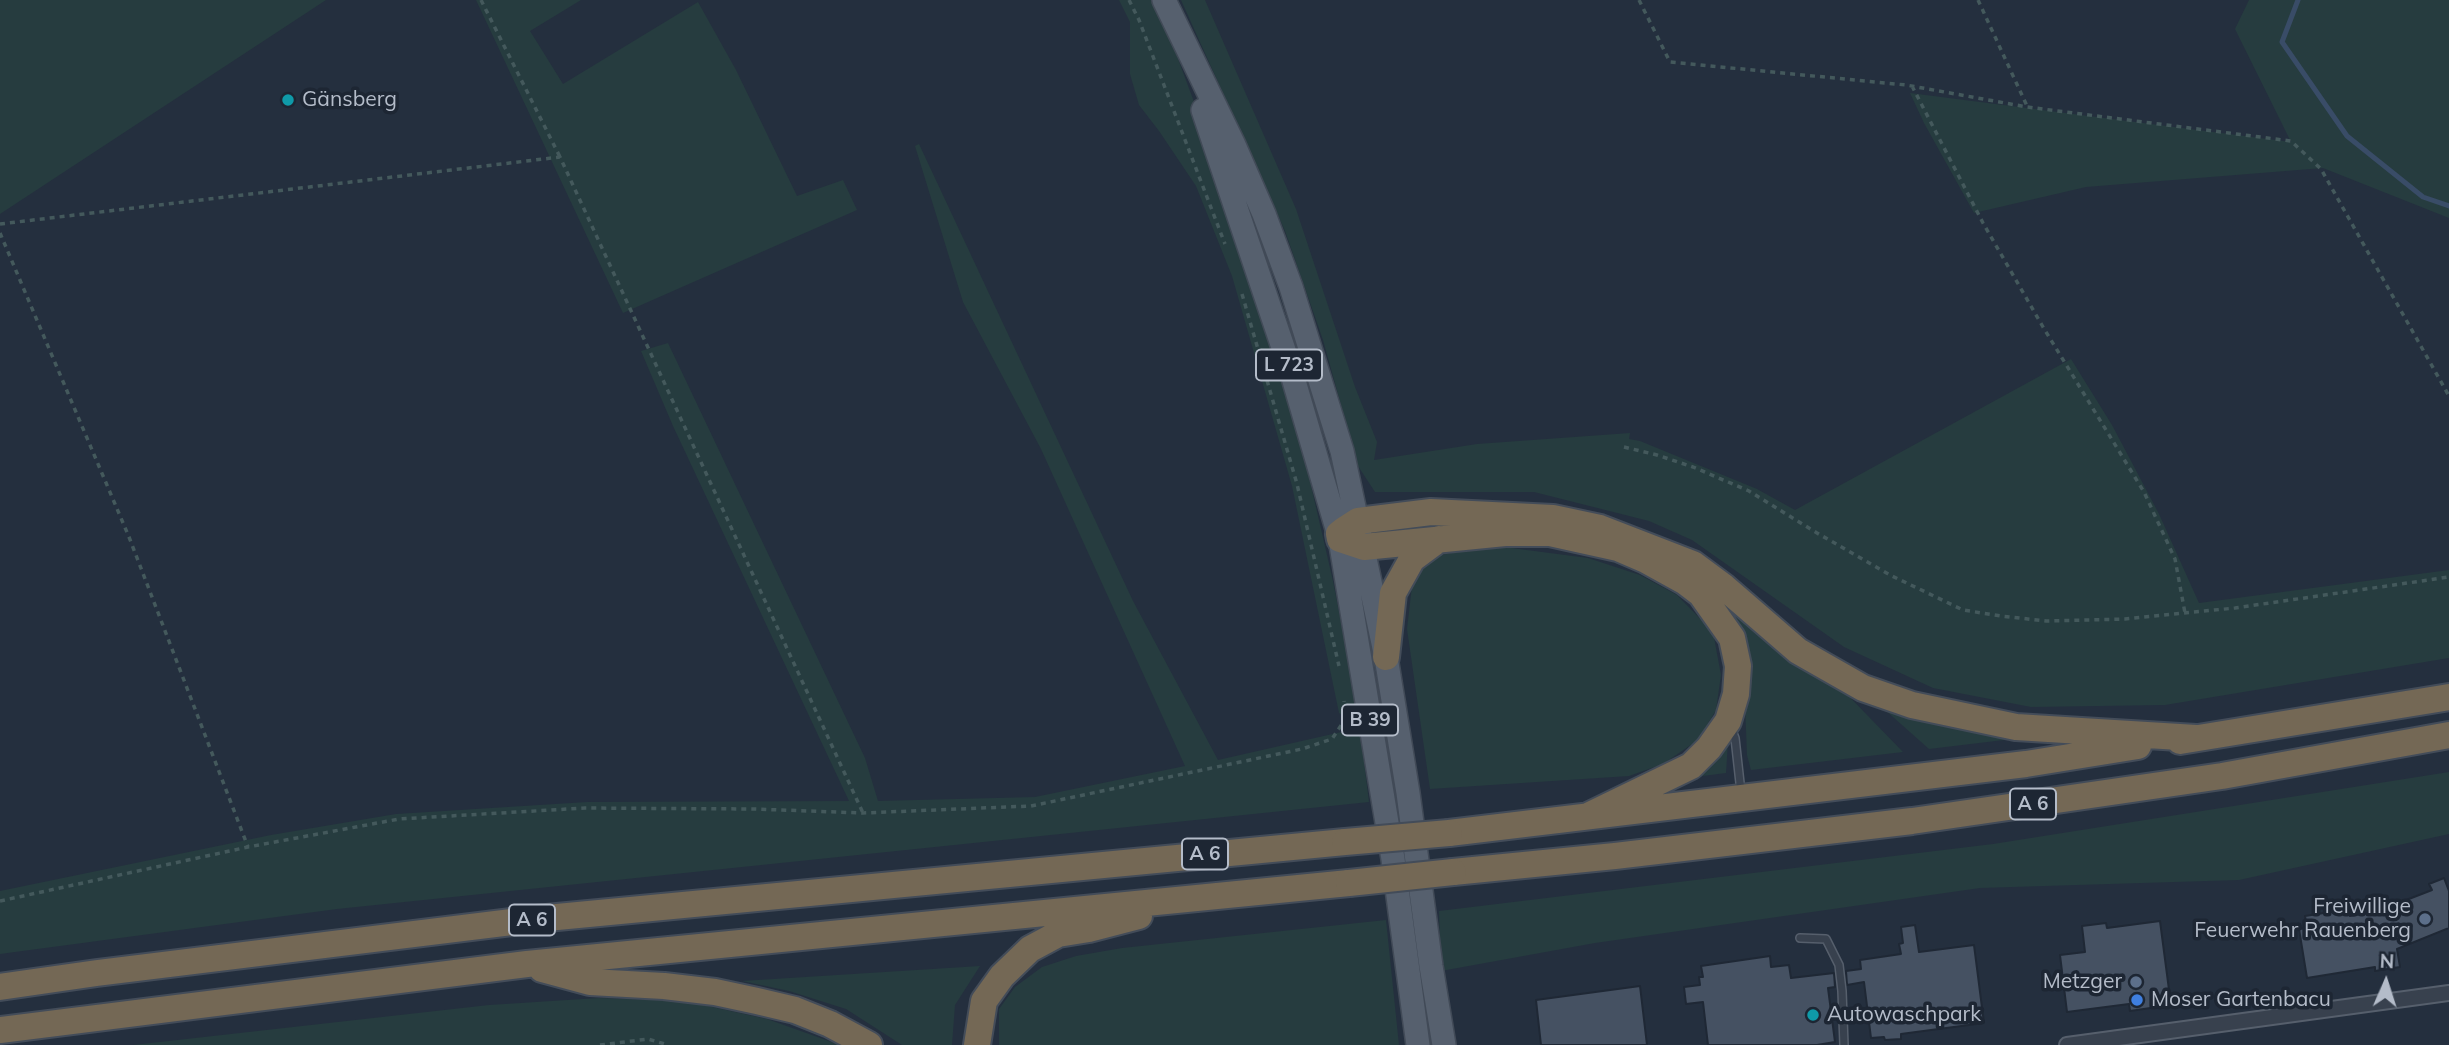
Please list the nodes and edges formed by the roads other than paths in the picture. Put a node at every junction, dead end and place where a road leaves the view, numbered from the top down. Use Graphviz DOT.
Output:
graph roads {
  1 [pos="1164,0"];
  2 [pos="1354,536"];
  3 [pos="1440,538"];
  4 [pos="1346,581"];
  5 [pos="1386,657"];
  6 [pos="2449,697"];
  7 [pos="1728,721"];
  8 [pos="2449,735"];
  9 [pos="2196,738"];
  10 [pos="1742,799"];
  11 [pos="1590,815"];
  12 [pos="1218,895"];
  13 [pos="1801,938"];
  14 [pos="527,964"];
  15 [pos="0,987"];
  16 [pos="2449,994"];
  17 [pos="0,1030"];
  18 [pos="869,1045"];
  19 [pos="977,1045"];
  20 [pos="1418,1045"];
  21 [pos="1444,1045"];
  22 [pos="1844,1045"];
  23 [pos="2067,1045"];
  1 -- 2 [label="main road, L 723"];
  2 -- 3 [label="highway"];
  2 -- 4 [label="main road, L 723"];
  2 -- 5 [label="main road, L 723"];
  2 -- 9 [label="highway"];
  3 -- 5 [label="highway"];
  3 -- 7 [label="highway"];
  4 -- 20 [label="main road, B 39"];
  5 -- 21 [label="main road, B 39"];
  6 -- 9 [label="highway, A 6"];
  7 -- 10 [label="lane"];
  7 -- 11 [label="highway"];
  8 -- 12 [label="highway, A 6, bridge"];
  9 -- 10 [label="highway, A 6"];
  10 -- 11 [label="highway, A 6"];
  11 -- 15 [label="highway, A 6, bridge"];
  12 -- 14 [label="highway, A 6"];
  12 -- 19 [label="highway"];
  13 -- 22 [label="lane"];
  14 -- 17 [label="highway, A 6"];
  14 -- 18 [label="highway"];
  16 -- 23 [label="street"];
}
